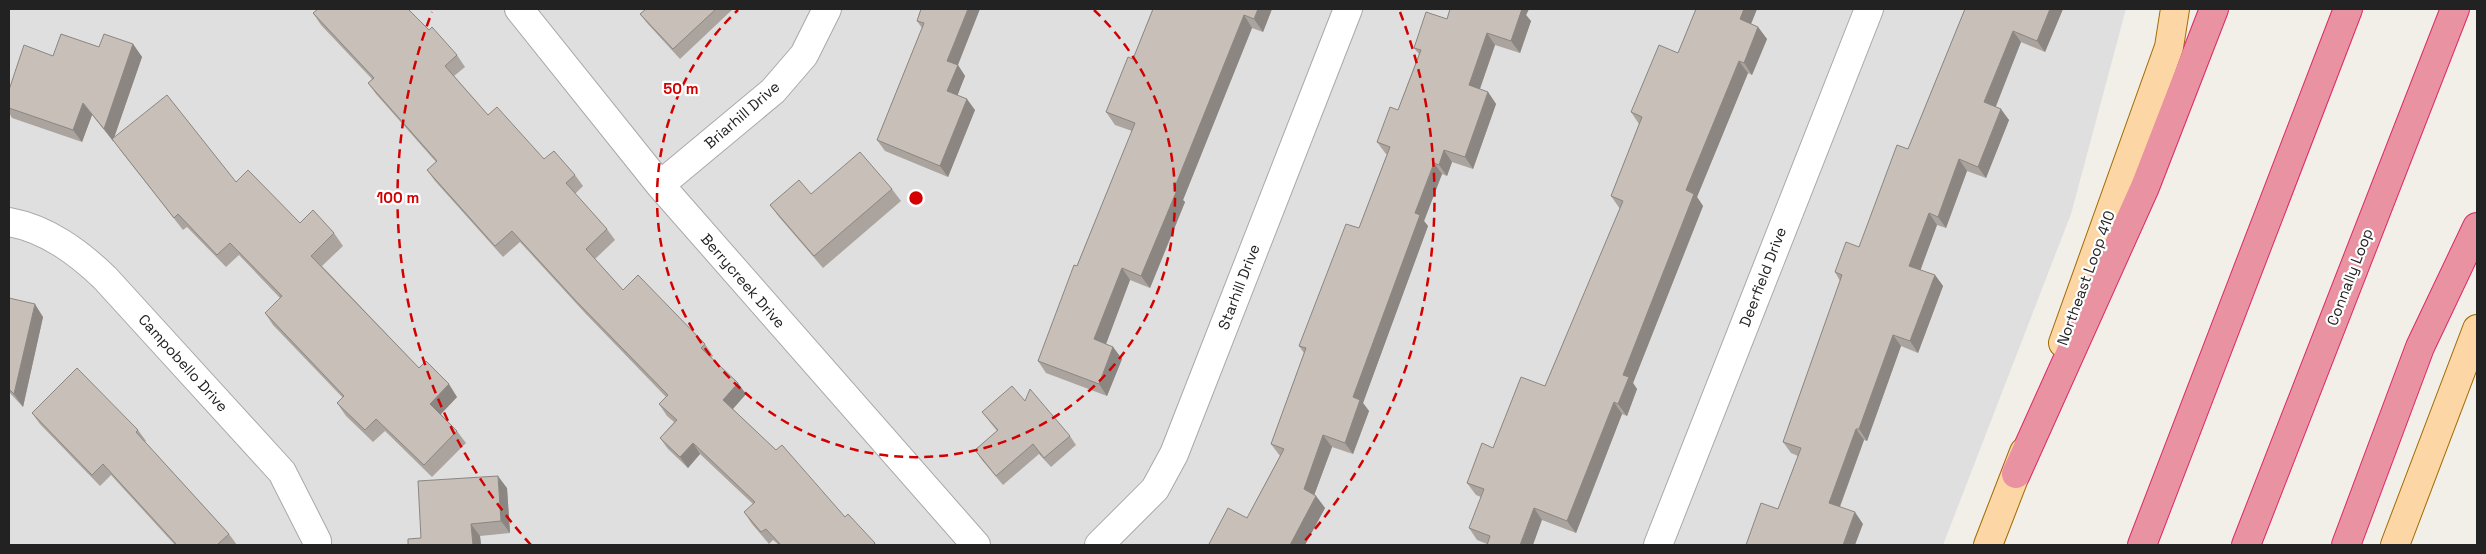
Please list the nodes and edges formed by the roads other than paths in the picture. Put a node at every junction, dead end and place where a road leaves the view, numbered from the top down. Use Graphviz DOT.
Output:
graph roads {
  1 [pos="519,9"];
  2 [pos="827,9"];
  3 [pos="1348,9"];
  4 [pos="1869,9"];
  5 [pos="2175,9"];
  6 [pos="2214,9"];
  7 [pos="2348,9"];
  8 [pos="2455,9"];
  9 [pos="660,185"];
  10 [pos="9,222"];
  11 [pos="2477,227"];
  12 [pos="2477,329"];
  13 [pos="2016,474"];
  14 [pos="317,545"];
  15 [pos="976,545"];
  16 [pos="1099,545"];
  17 [pos="1658,545"];
  18 [pos="1988,545"];
  19 [pos="2142,545"];
  20 [pos="2246,545"];
  21 [pos="2346,545"];
  22 [pos="2395,545"];
  1 -- 9 [label="street, Berrycreek Drive"];
  2 -- 9 [label="street, Briarhill Drive"];
  3 -- 16 [label="street, Starhill Drive"];
  4 -- 17 [label="street, Deerfield Drive"];
  5 -- 13 [label="main road, Northeast Loop 410"];
  6 -- 13 [label="highway"];
  7 -- 19 [label="highway"];
  8 -- 20 [label="highway, Connally Loop"];
  9 -- 15 [label="street, Berrycreek Drive"];
  10 -- 14 [label="street, Campobello Drive"];
  11 -- 21 [label="highway"];
  12 -- 22 [label="main road"];
  13 -- 18 [label="main road, Northeast Loop 410"];
}
